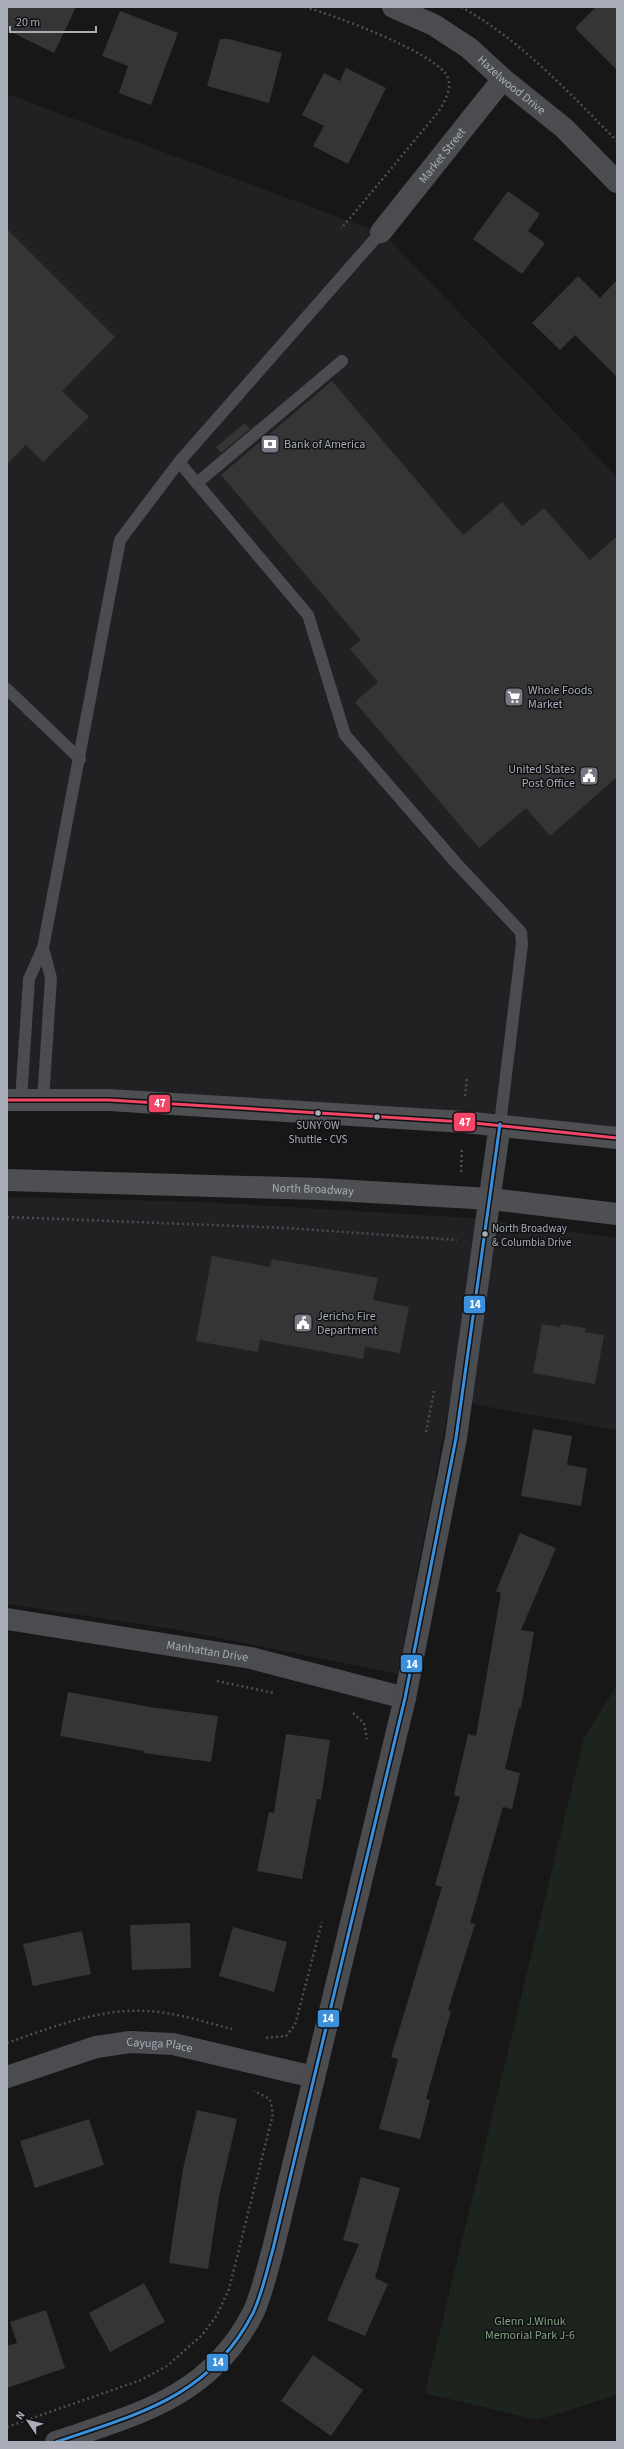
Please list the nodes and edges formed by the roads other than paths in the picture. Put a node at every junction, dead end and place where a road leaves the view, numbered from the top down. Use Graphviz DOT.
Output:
graph roads {
  1 [pos="393,7"];
  2 [pos="503,79"];
  3 [pos="617,182"];
  4 [pos="381,232"];
  5 [pos="342,361"];
  6 [pos="179,462"];
  7 [pos="197,483"];
  8 [pos="7,689"];
  9 [pos="80,759"];
  10 [pos="44,948"];
  11 [pos="14,1100"];
  12 [pos="43,1101"];
  13 [pos="500,1124"];
  14 [pos="617,1138"];
  15 [pos="7,1180"];
  16 [pos="491,1199"];
  17 [pos="617,1214"];
  18 [pos="7,1619"];
  19 [pos="405,1698"];
  20 [pos="7,2077"];
  21 [pos="314,2078"];
  22 [pos="56,2442"];
  1 -- 2 [label="street, Hazelwood Drive"];
  2 -- 3 [label="street, Hazelwood Drive"];
  2 -- 4 [label="street, Market Street"];
  4 -- 6 [label="lane"];
  5 -- 7 [label="lane"];
  6 -- 7 [label="lane"];
  6 -- 9 [label="lane"];
  7 -- 13 [label="lane"];
  8 -- 9 [label="lane"];
  9 -- 10 [label="lane"];
  10 -- 11 [label="lane"];
  10 -- 12 [label="lane"];
  11 -- 12 [label="main road"];
  12 -- 13 [label="main road"];
  13 -- 14 [label="main road"];
  13 -- 16 [label="street"];
  15 -- 16 [label="main road, North Broadway"];
  16 -- 17 [label="main road, North Broadway"];
  16 -- 19 [label="street"];
  18 -- 19 [label="street, Manhattan Drive"];
  19 -- 21 [label="street"];
  20 -- 21 [label="street, Cayuga Place"];
  21 -- 22 [label="street"];
}
